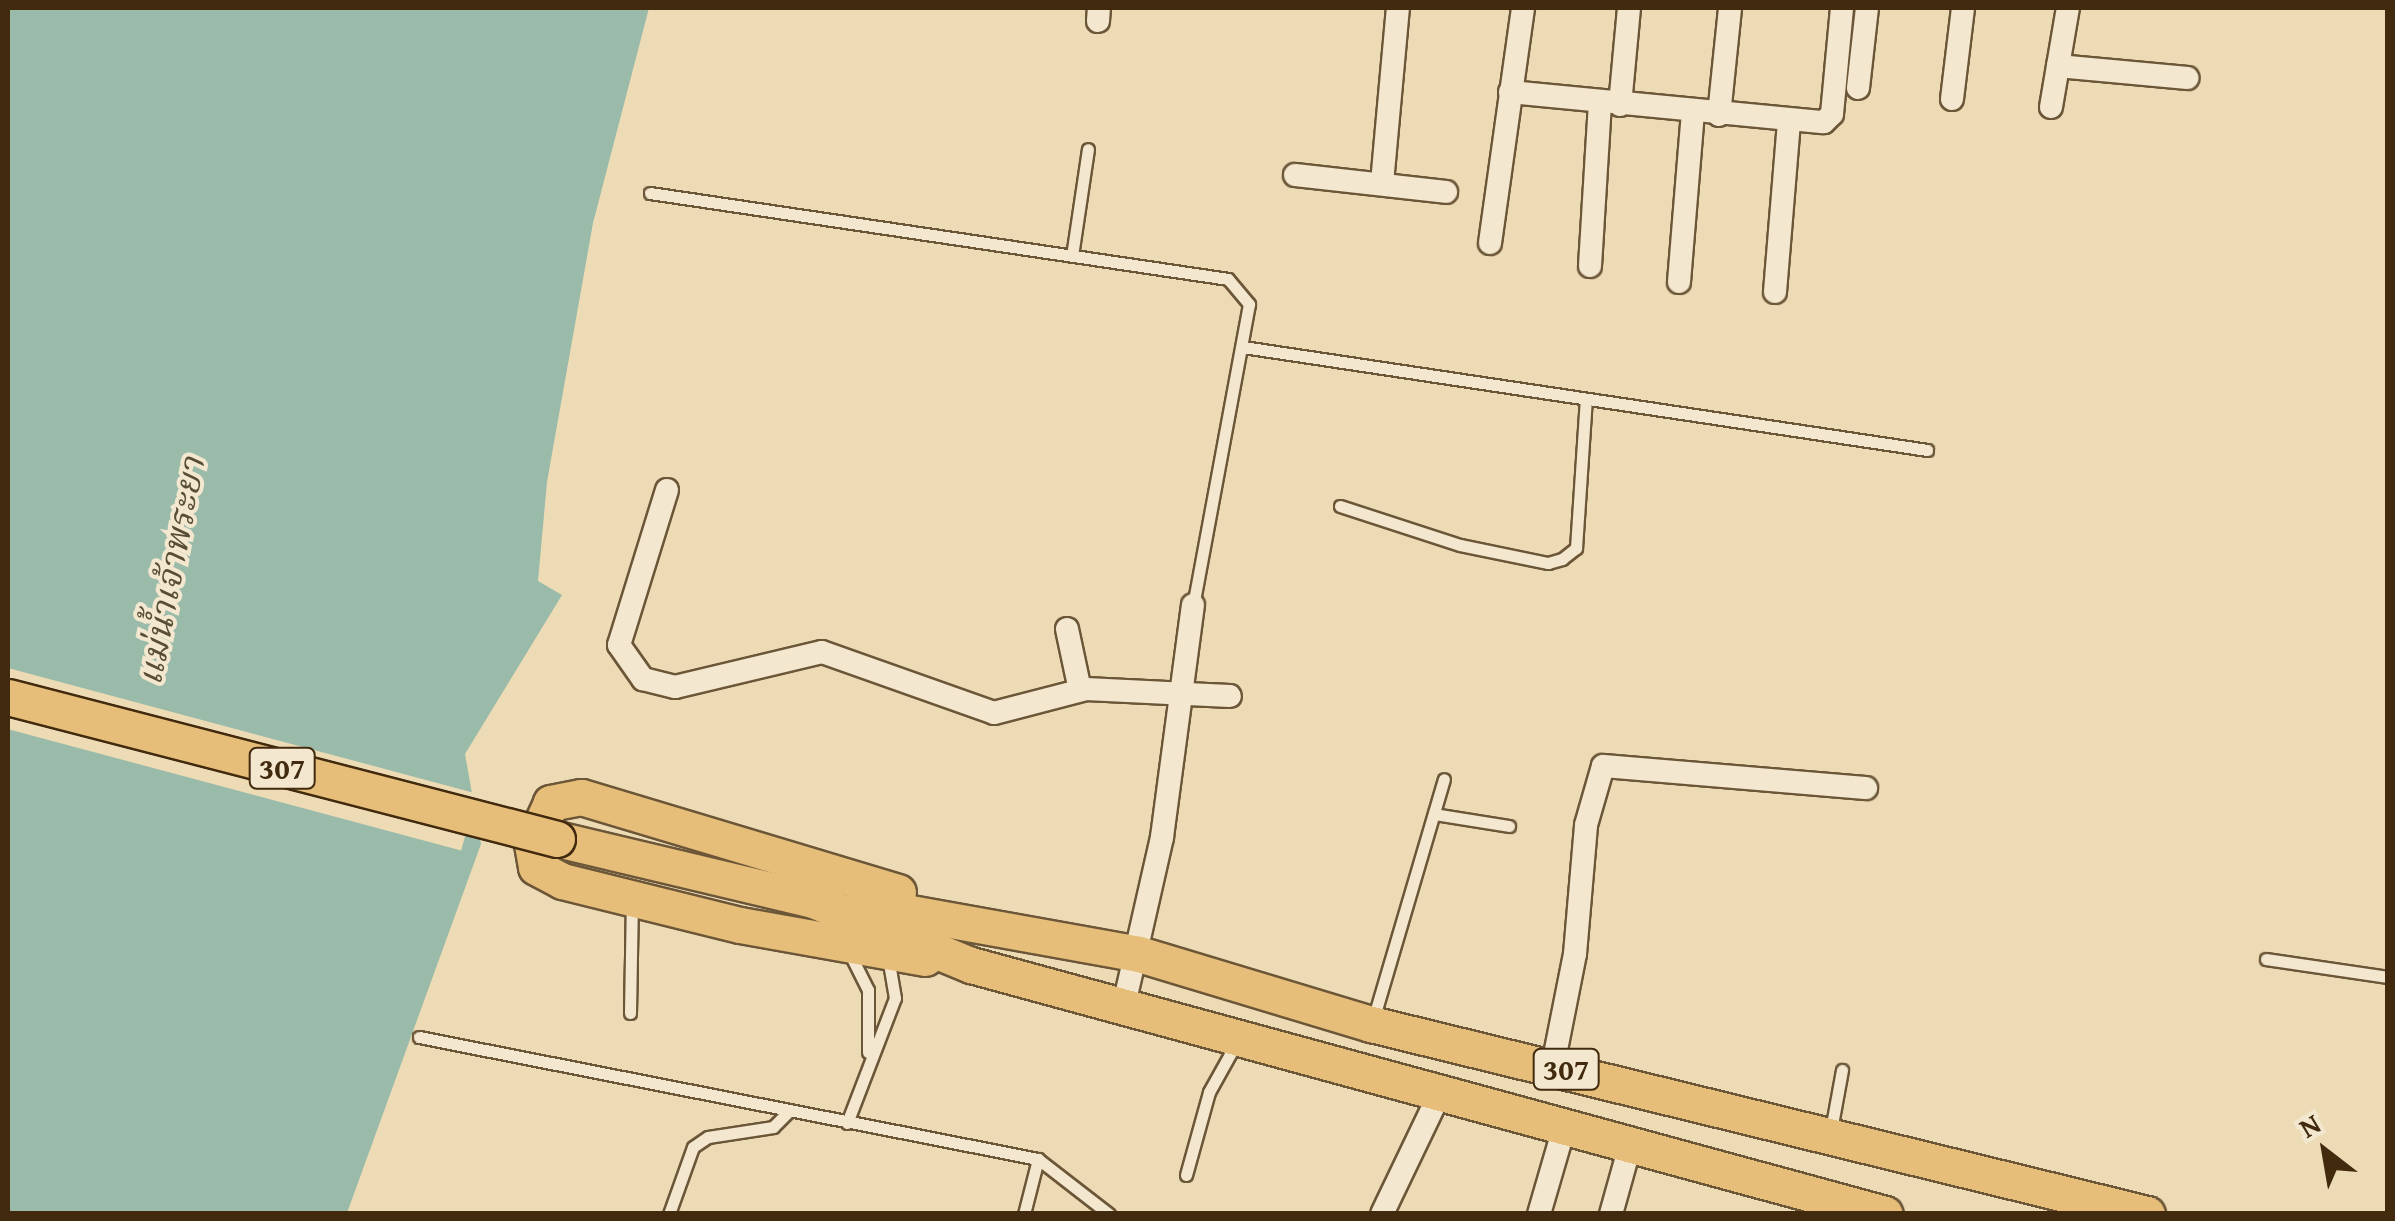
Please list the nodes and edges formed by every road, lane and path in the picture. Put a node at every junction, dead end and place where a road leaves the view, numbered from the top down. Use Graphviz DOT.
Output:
graph roads {
  1 [pos="1398,8"];
  2 [pos="1523,8"];
  3 [pos="1629,8"];
  4 [pos="1730,8"];
  5 [pos="1842,8"];
  6 [pos="1867,8"];
  7 [pos="1963,8"];
  8 [pos="2068,8"];
  9 [pos="2058,66"];
  10 [pos="2187,78"];
  11 [pos="1858,88"];
  12 [pos="1510,92"];
  13 [pos="1952,99"];
  14 [pos="1610,104"];
  15 [pos="2051,107"];
  16 [pos="1693,112"];
  17 [pos="1719,115"];
  18 [pos="1789,122"];
  19 [pos="1088,149"];
  20 [pos="1295,175"];
  21 [pos="1382,183"];
  22 [pos="1446,192"];
  23 [pos="650,193"];
  24 [pos="1490,243"];
  25 [pos="1072,256"];
  26 [pos="1590,266"];
  27 [pos="1679,282"];
  28 [pos="1775,292"];
  29 [pos="1243,347"];
  30 [pos="1586,399"];
  31 [pos="1927,450"];
  32 [pos="668,490"];
  33 [pos="1340,506"];
  34 [pos="1194,606"];
  35 [pos="1067,629"];
  36 [pos="1080,690"];
  37 [pos="1181,690"];
  38 [pos="1230,696"];
  39 [pos="8,697"];
  40 [pos="1444,778"];
  41 [pos="1866,788"];
  42 [pos="1434,814"];
  43 [pos="1509,826"];
  44 [pos="632,898"];
  45 [pos="813,900"];
  46 [pos="988,923"];
  47 [pos="846,946"];
  48 [pos="887,953"];
  49 [pos="1138,954"];
  50 [pos="2266,959"];
  51 [pos="971,965"];
  52 [pos="2388,977"];
  53 [pos="1123,1009"];
  54 [pos="630,1013"];
  55 [pos="1372,1024"];
  56 [pos="419,1038"];
  57 [pos="1238,1040"];
  58 [pos="868,1056"];
  59 [pos="1553,1065"];
  60 [pos="1842,1070"];
  61 [pos="1439,1095"];
  62 [pos="789,1111"];
  63 [pos="847,1123"];
  64 [pos="1564,1128"];
  65 [pos="1830,1135"];
  66 [pos="1630,1146"];
  67 [pos="1038,1158"];
  68 [pos="1186,1175"];
  69 [pos="1819,1205"];
  70 [pos="669,1214"];
  71 [pos="1024,1214"];
  72 [pos="1109,1214"];
  73 [pos="1382,1214"];
  74 [pos="1539,1214"];
  75 [pos="1610,1214"];
  76 [pos="1885,1214"];
  77 [pos="2147,1214"];
  1 -- 21 [label="street"];
  2 -- 12 [label="street"];
  3 -- 14 [label="street"];
  4 -- 17 [label="street"];
  5 -- 18 [label="street"];
  6 -- 11 [label="street"];
  7 -- 13 [label="street"];
  8 -- 9 [label="street"];
  9 -- 10 [label="street"];
  9 -- 15 [label="street"];
  12 -- 14 [label="street"];
  12 -- 24 [label="street"];
  14 -- 16 [label="street"];
  14 -- 26 [label="street"];
  16 -- 17 [label="street"];
  16 -- 27 [label="street"];
  17 -- 18 [label="street"];
  18 -- 28 [label="street"];
  19 -- 25 [label="lane"];
  20 -- 21 [label="street"];
  21 -- 22 [label="street"];
  23 -- 25 [label="lane"];
  25 -- 29 [label="lane"];
  29 -- 30 [label="lane"];
  29 -- 34 [label="lane"];
  30 -- 31 [label="lane"];
  30 -- 33 [label="lane"];
  32 -- 36 [label="street"];
  34 -- 37 [label="street"];
  35 -- 36 [label="street"];
  36 -- 37 [label="street"];
  37 -- 38 [label="street"];
  37 -- 49 [label="street"];
  39 -- 45 [label="main road, 307, bridge"];
  40 -- 42 [label="lane"];
  41 -- 59 [label="street"];
  42 -- 43 [label="lane"];
  42 -- 55 [label="lane"];
  44 -- 46 [label="main road"];
  44 -- 47 [label="main road"];
  44 -- 54 [label="lane"];
  45 -- 46 [label="main road, 307"];
  45 -- 51 [label="main road, 307"];
  46 -- 49 [label="main road, 307"];
  47 -- 48 [label="main road"];
  47 -- 58 [label="lane"];
  48 -- 51 [label="main road"];
  48 -- 58 [label="lane"];
  49 -- 53 [label="street"];
  49 -- 55 [label="main road, 307"];
  50 -- 52 [label="lane"];
  51 -- 53 [label="main road, 307"];
  53 -- 57 [label="main road, 307"];
  55 -- 59 [label="main road, 307"];
  56 -- 62 [label="lane"];
  57 -- 61 [label="main road, 307"];
  57 -- 68 [label="lane"];
  58 -- 63 [label="lane"];
  59 -- 65 [label="main road, 307"];
  60 -- 65 [label="lane"];
  61 -- 64 [label="main road, 307"];
  61 -- 73 [label="street"];
  62 -- 63 [label="lane"];
  62 -- 70 [label="lane"];
  63 -- 67 [label="lane"];
  64 -- 66 [label="main road, 307"];
  64 -- 74 [label="street"];
  65 -- 77 [label="main road, 307"];
  66 -- 69 [label="main road, 307"];
  66 -- 75 [label="street"];
  67 -- 71 [label="lane"];
  67 -- 72 [label="lane"];
  69 -- 76 [label="main road, 307"];
}
